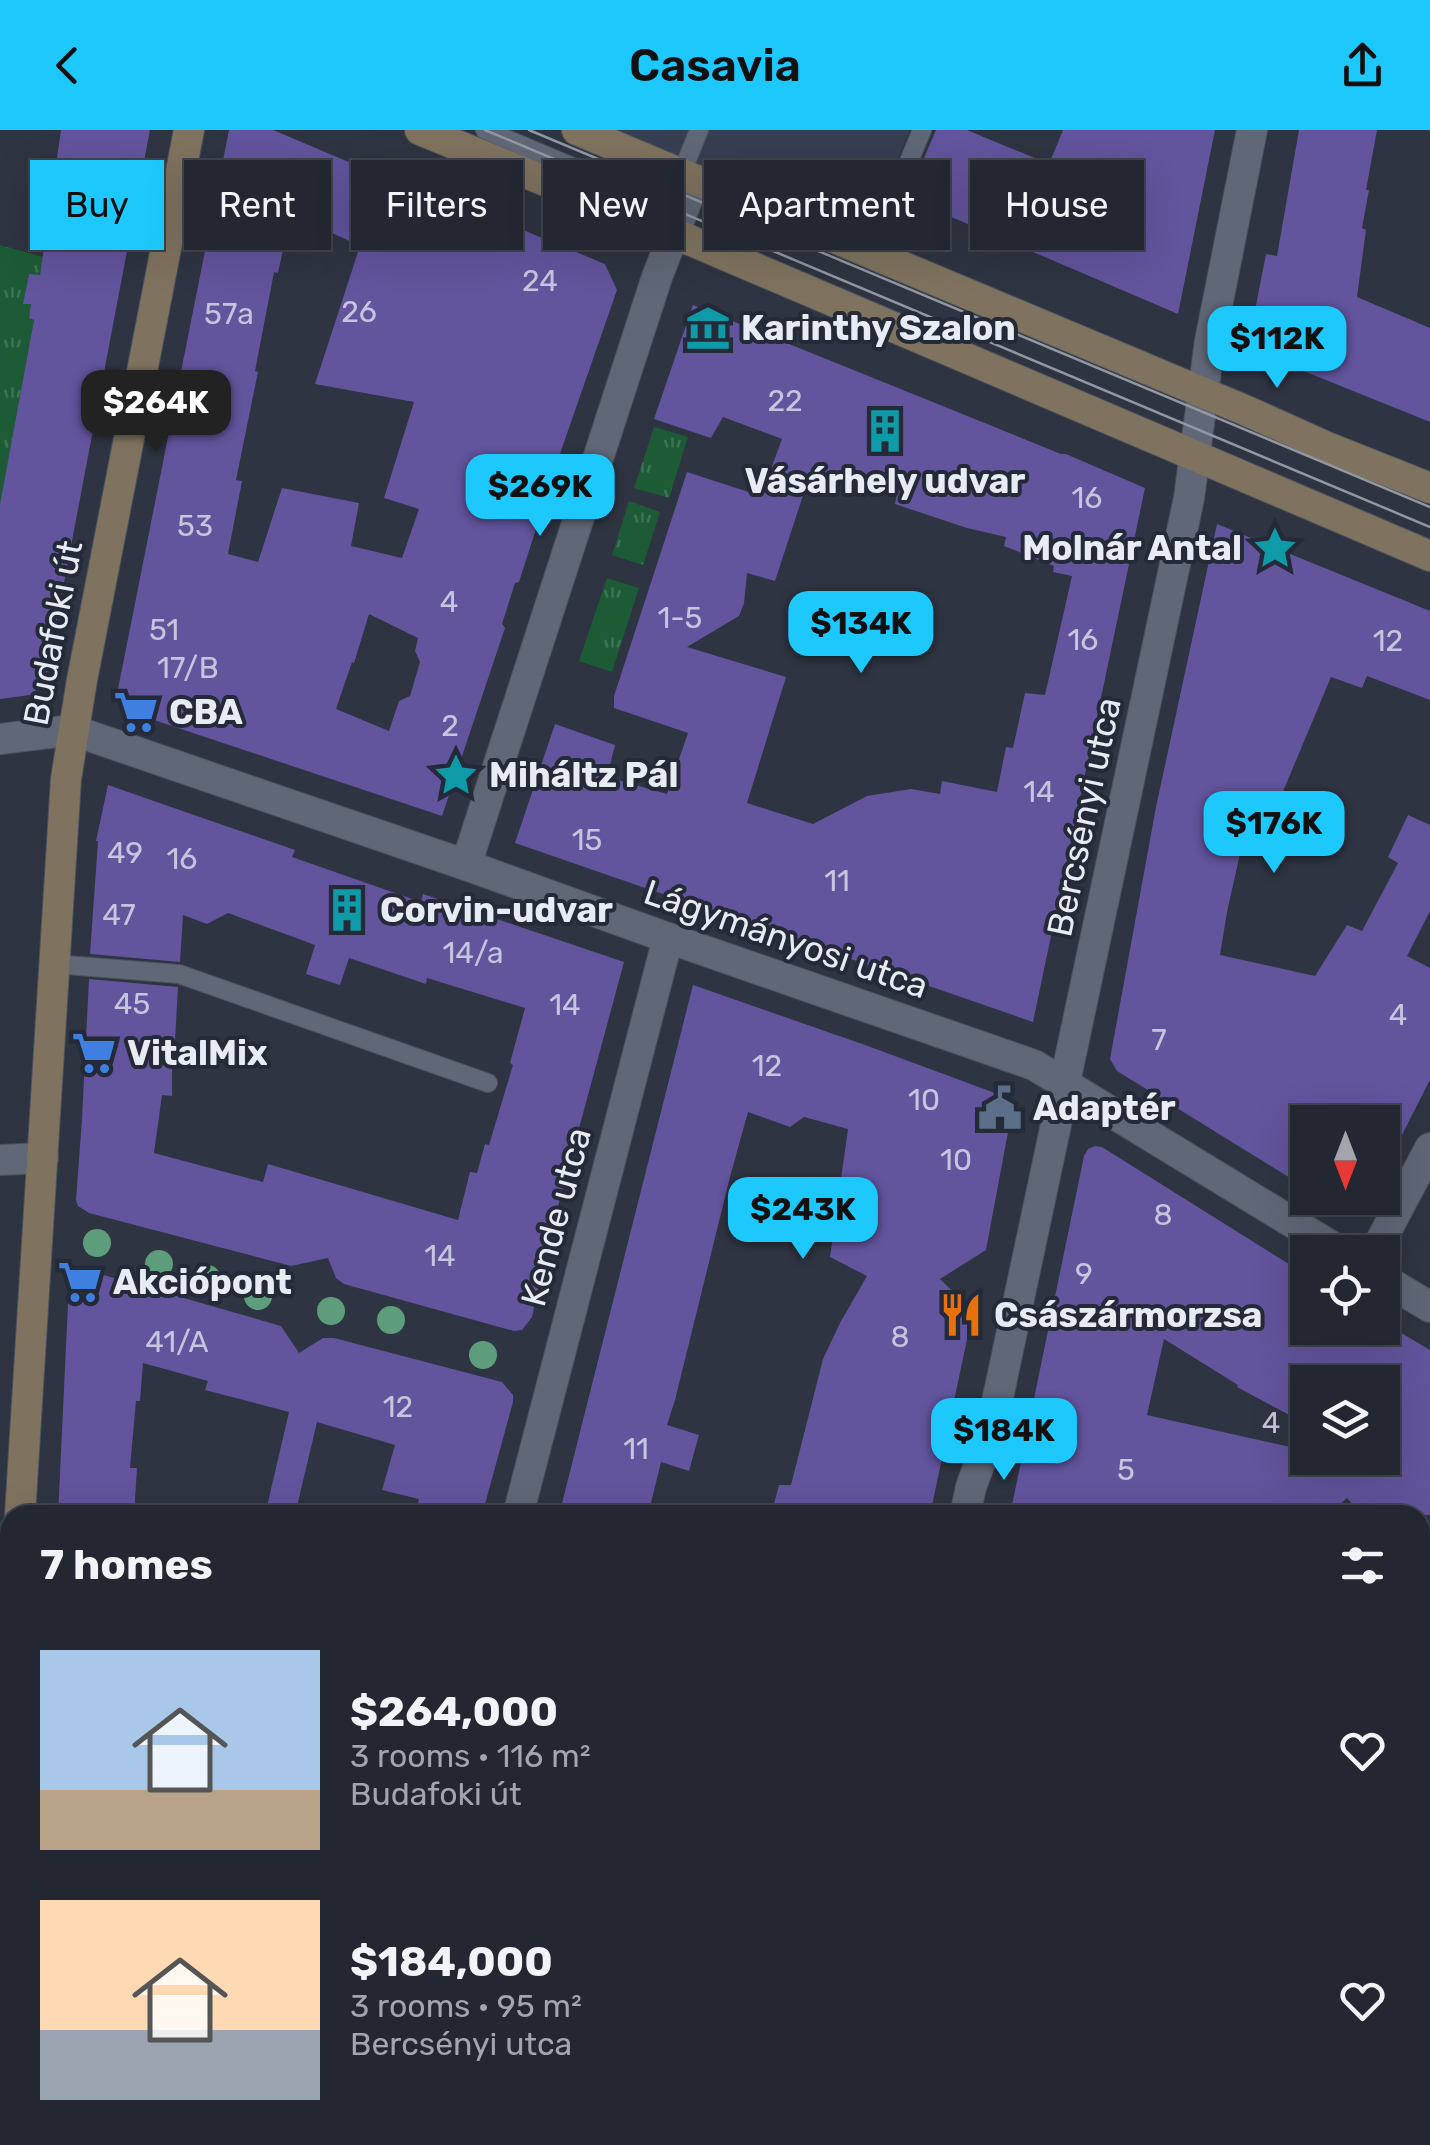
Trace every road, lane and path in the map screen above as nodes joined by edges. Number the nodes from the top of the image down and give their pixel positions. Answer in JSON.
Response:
{"nodes":[{"id":1,"x":188,"y":130,"type":"edge"},
{"id":2,"x":420,"y":130,"type":"edge"},
{"id":3,"x":486,"y":130,"type":"edge"},
{"id":4,"x":578,"y":130,"type":"edge"},
{"id":5,"x":699,"y":130,"type":"edge"},
{"id":6,"x":922,"y":130,"type":"edge"},
{"id":7,"x":1252,"y":130,"type":"edge"},
{"id":8,"x":557,"y":160,"type":"edge"},
{"id":9,"x":688,"y":177,"type":"junction"},
{"id":10,"x":543,"y":180,"type":"edge"},
{"id":11,"x":684,"y":192,"type":"edge"},
{"id":12,"x":684,"y":238,"type":"edge"},
{"id":13,"x":667,"y":250,"type":"edge"},
{"id":14,"x":870,"y":254,"type":"junction"},
{"id":15,"x":1203,"y":394,"type":"junction"},
{"id":16,"x":1195,"y":455,"type":"junction"},
{"id":17,"x":1430,"y":488,"type":"edge"},
{"id":18,"x":1430,"y":556,"type":"edge"},
{"id":19,"x":72,"y":730,"type":"junction"},
{"id":20,"x":0,"y":740,"type":"edge"},
{"id":21,"x":466,"y":865,"type":"junction"},
{"id":22,"x":668,"y":938,"type":"junction"},
{"id":23,"x":54,"y":964,"type":"junction"},
{"id":24,"x":488,"y":1083,"type":"dead end"},
{"id":25,"x":1066,"y":1084,"type":"junction"},
{"id":26,"x":1430,"y":1148,"type":"edge"},
{"id":27,"x":42,"y":1158,"type":"junction"},
{"id":28,"x":0,"y":1160,"type":"edge"},
{"id":29,"x":1314,"y":1235,"type":"edge"},
{"id":30,"x":1384,"y":1235,"type":"edge"},
{"id":31,"x":1400,"y":1289,"type":"edge"},
{"id":32,"x":1430,"y":1307,"type":"edge"},
{"id":33,"x":21,"y":1505,"type":"edge"},
{"id":34,"x":521,"y":1505,"type":"edge"},
{"id":35,"x":967,"y":1505,"type":"edge"}],
"edges":[{"from":1,"to":19,"type":"street","name":"Budafoki út"},
{"from":2,"to":10,"type":"street"},
{"from":3,"to":8,"type":"lane"},
{"from":4,"to":9,"type":"street"},
{"from":5,"to":9,"type":"lane"},
{"from":6,"to":14,"type":"lane"},
{"from":7,"to":15,"type":"street","name":"Bercsényi utca"},
{"from":9,"to":11,"type":"street"},
{"from":9,"to":14,"type":"street"},
{"from":12,"to":16,"type":"street"},
{"from":13,"to":21,"type":"street"},
{"from":14,"to":15,"type":"street"},
{"from":15,"to":16,"type":"street","name":"Bercsényi utca"},
{"from":15,"to":17,"type":"street"},
{"from":16,"to":18,"type":"street"},
{"from":16,"to":25,"type":"street","name":"Bercsényi utca"},
{"from":19,"to":20,"type":"street","name":"Lágymányosi utca"},
{"from":19,"to":21,"type":"street","name":"Lágymányosi utca"},
{"from":19,"to":23,"type":"street","name":"Budafoki út"},
{"from":21,"to":22,"type":"street","name":"Lágymányosi utca"},
{"from":22,"to":25,"type":"street","name":"Lágymányosi utca"},
{"from":22,"to":34,"type":"street","name":"Kende utca"},
{"from":23,"to":24,"type":"lane"},
{"from":23,"to":27,"type":"street","name":"Budafoki út"},
{"from":25,"to":29,"type":"street","name":"Lágymányosi utca"},
{"from":25,"to":35,"type":"street","name":"Bercsényi utca"},
{"from":26,"to":30,"type":"street"},
{"from":27,"to":28,"type":"street"},
{"from":27,"to":33,"type":"street","name":"Budafoki út"},
{"from":31,"to":32,"type":"street"}]}
